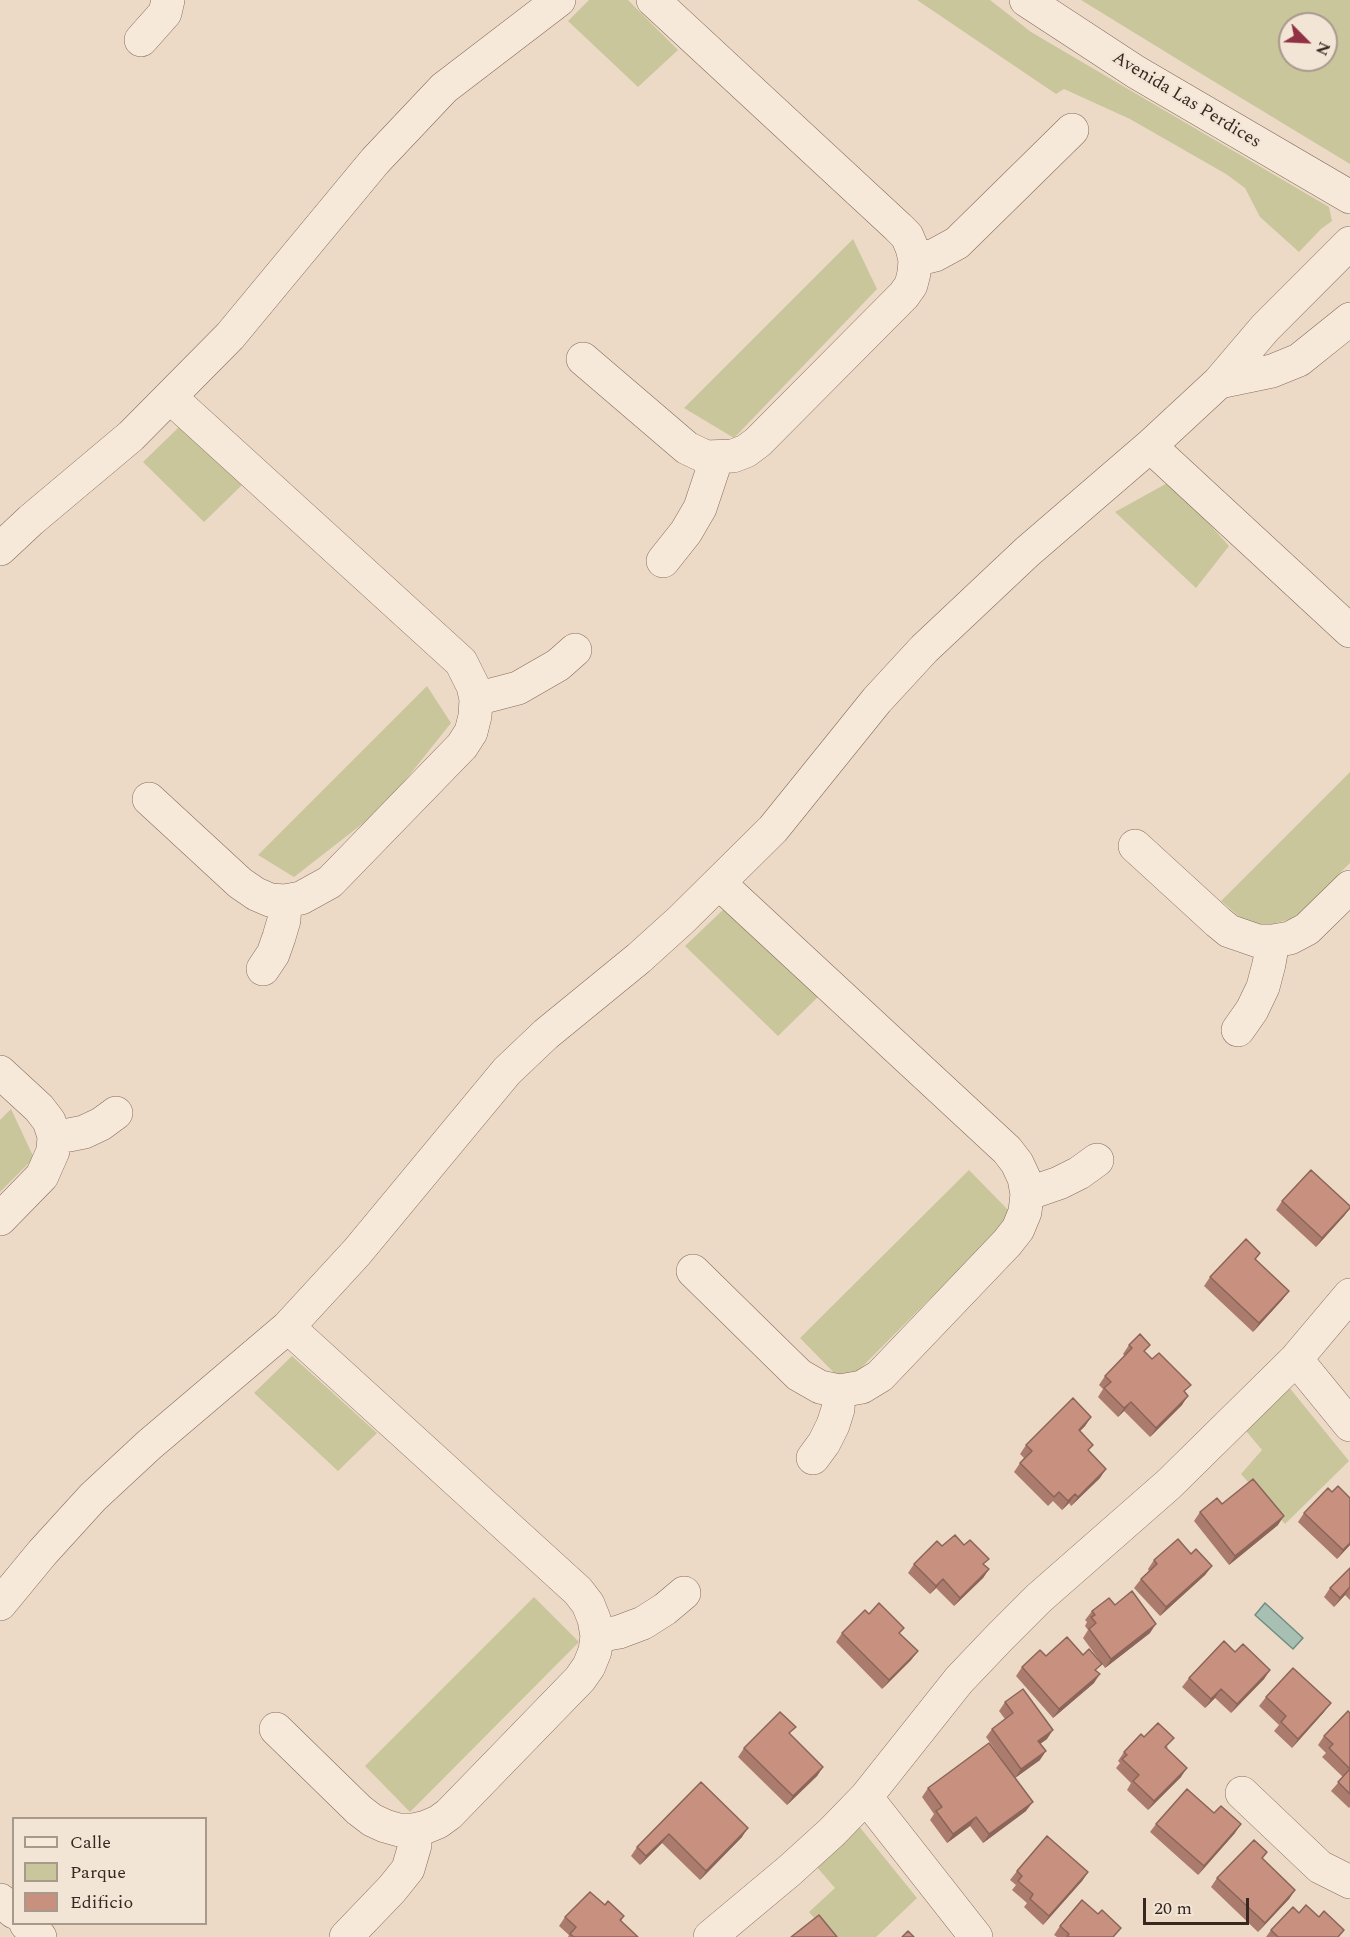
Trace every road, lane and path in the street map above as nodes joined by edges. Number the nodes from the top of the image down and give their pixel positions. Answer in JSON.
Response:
{"nodes":[{"id":1,"x":168,"y":0,"type":"edge"},
{"id":2,"x":559,"y":0,"type":"edge"},
{"id":3,"x":653,"y":0,"type":"edge"},
{"id":4,"x":1026,"y":0,"type":"edge"},
{"id":5,"x":141,"y":40,"type":"dead end"},
{"id":6,"x":1072,"y":130,"type":"dead end"},
{"id":7,"x":1350,"y":197,"type":"edge"},
{"id":8,"x":1350,"y":243,"type":"edge"},
{"id":9,"x":915,"y":260,"type":"junction"},
{"id":10,"x":1350,"y":319,"type":"edge"},
{"id":11,"x":583,"y":359,"type":"dead end"},
{"id":12,"x":1219,"y":382,"type":"junction"},
{"id":13,"x":170,"y":398,"type":"junction"},
{"id":14,"x":1150,"y":446,"type":"junction"},
{"id":15,"x":717,"y":457,"type":"junction"},
{"id":16,"x":0,"y":549,"type":"edge"},
{"id":17,"x":663,"y":561,"type":"dead end"},
{"id":18,"x":1350,"y":631,"type":"edge"},
{"id":19,"x":575,"y":650,"type":"dead end"},
{"id":20,"x":476,"y":699,"type":"junction"},
{"id":21,"x":149,"y":799,"type":"dead end"},
{"id":22,"x":1135,"y":846,"type":"dead end"},
{"id":23,"x":719,"y":883,"type":"junction"},
{"id":24,"x":1350,"y":887,"type":"edge"},
{"id":25,"x":285,"y":901,"type":"junction"},
{"id":26,"x":1273,"y":941,"type":"junction"},
{"id":27,"x":262,"y":969,"type":"dead end"},
{"id":28,"x":1238,"y":1030,"type":"dead end"},
{"id":29,"x":0,"y":1072,"type":"edge"},
{"id":30,"x":117,"y":1113,"type":"dead end"},
{"id":31,"x":54,"y":1136,"type":"junction"},
{"id":32,"x":1097,"y":1160,"type":"dead end"},
{"id":33,"x":1027,"y":1194,"type":"junction"},
{"id":34,"x":0,"y":1220,"type":"edge"},
{"id":35,"x":693,"y":1271,"type":"dead end"},
{"id":36,"x":1350,"y":1295,"type":"edge"},
{"id":37,"x":288,"y":1327,"type":"junction"},
{"id":38,"x":1296,"y":1359,"type":"junction"},
{"id":39,"x":839,"y":1391,"type":"junction"},
{"id":40,"x":1350,"y":1425,"type":"edge"},
{"id":41,"x":813,"y":1458,"type":"dead end"},
{"id":42,"x":684,"y":1593,"type":"dead end"},
{"id":43,"x":0,"y":1604,"type":"edge"},
{"id":44,"x":597,"y":1636,"type":"junction"},
{"id":45,"x":276,"y":1729,"type":"dead end"},
{"id":46,"x":1242,"y":1793,"type":"dead end"},
{"id":47,"x":866,"y":1797,"type":"junction"},
{"id":48,"x":413,"y":1830,"type":"junction"},
{"id":49,"x":1350,"y":1882,"type":"edge"},
{"id":50,"x":0,"y":1900,"type":"edge"},
{"id":51,"x":12,"y":1910,"type":"edge"},
{"id":52,"x":28,"y":1925,"type":"edge"},
{"id":53,"x":40,"y":1937,"type":"edge"},
{"id":54,"x":346,"y":1937,"type":"edge"},
{"id":55,"x":710,"y":1937,"type":"edge"},
{"id":56,"x":976,"y":1937,"type":"edge"}],
"edges":[{"from":1,"to":5,"type":"street"},
{"from":2,"to":13,"type":"street"},
{"from":3,"to":9,"type":"street"},
{"from":4,"to":7,"type":"street","name":"Avenida Las Perdices"},
{"from":6,"to":9,"type":"street"},
{"from":8,"to":12,"type":"street"},
{"from":9,"to":15,"type":"street"},
{"from":10,"to":12,"type":"street"},
{"from":11,"to":15,"type":"street"},
{"from":12,"to":14,"type":"street"},
{"from":13,"to":16,"type":"street"},
{"from":13,"to":20,"type":"street"},
{"from":14,"to":18,"type":"street"},
{"from":14,"to":23,"type":"street"},
{"from":15,"to":17,"type":"street"},
{"from":19,"to":20,"type":"street"},
{"from":20,"to":25,"type":"street"},
{"from":21,"to":25,"type":"street"},
{"from":22,"to":26,"type":"street"},
{"from":23,"to":33,"type":"street"},
{"from":23,"to":37,"type":"street"},
{"from":24,"to":26,"type":"street"},
{"from":25,"to":27,"type":"street"},
{"from":26,"to":28,"type":"street"},
{"from":29,"to":31,"type":"street"},
{"from":30,"to":31,"type":"street"},
{"from":31,"to":34,"type":"street"},
{"from":32,"to":33,"type":"street"},
{"from":33,"to":39,"type":"street"},
{"from":35,"to":39,"type":"street"},
{"from":36,"to":38,"type":"street"},
{"from":37,"to":43,"type":"street"},
{"from":37,"to":44,"type":"street"},
{"from":38,"to":40,"type":"street"},
{"from":38,"to":47,"type":"street"},
{"from":39,"to":41,"type":"street"},
{"from":42,"to":44,"type":"street"},
{"from":44,"to":48,"type":"street"},
{"from":45,"to":48,"type":"street"},
{"from":46,"to":49,"type":"street"},
{"from":47,"to":55,"type":"street"},
{"from":47,"to":56,"type":"street"},
{"from":48,"to":54,"type":"street"},
{"from":50,"to":51,"type":"street"},
{"from":52,"to":53,"type":"street"}]}
